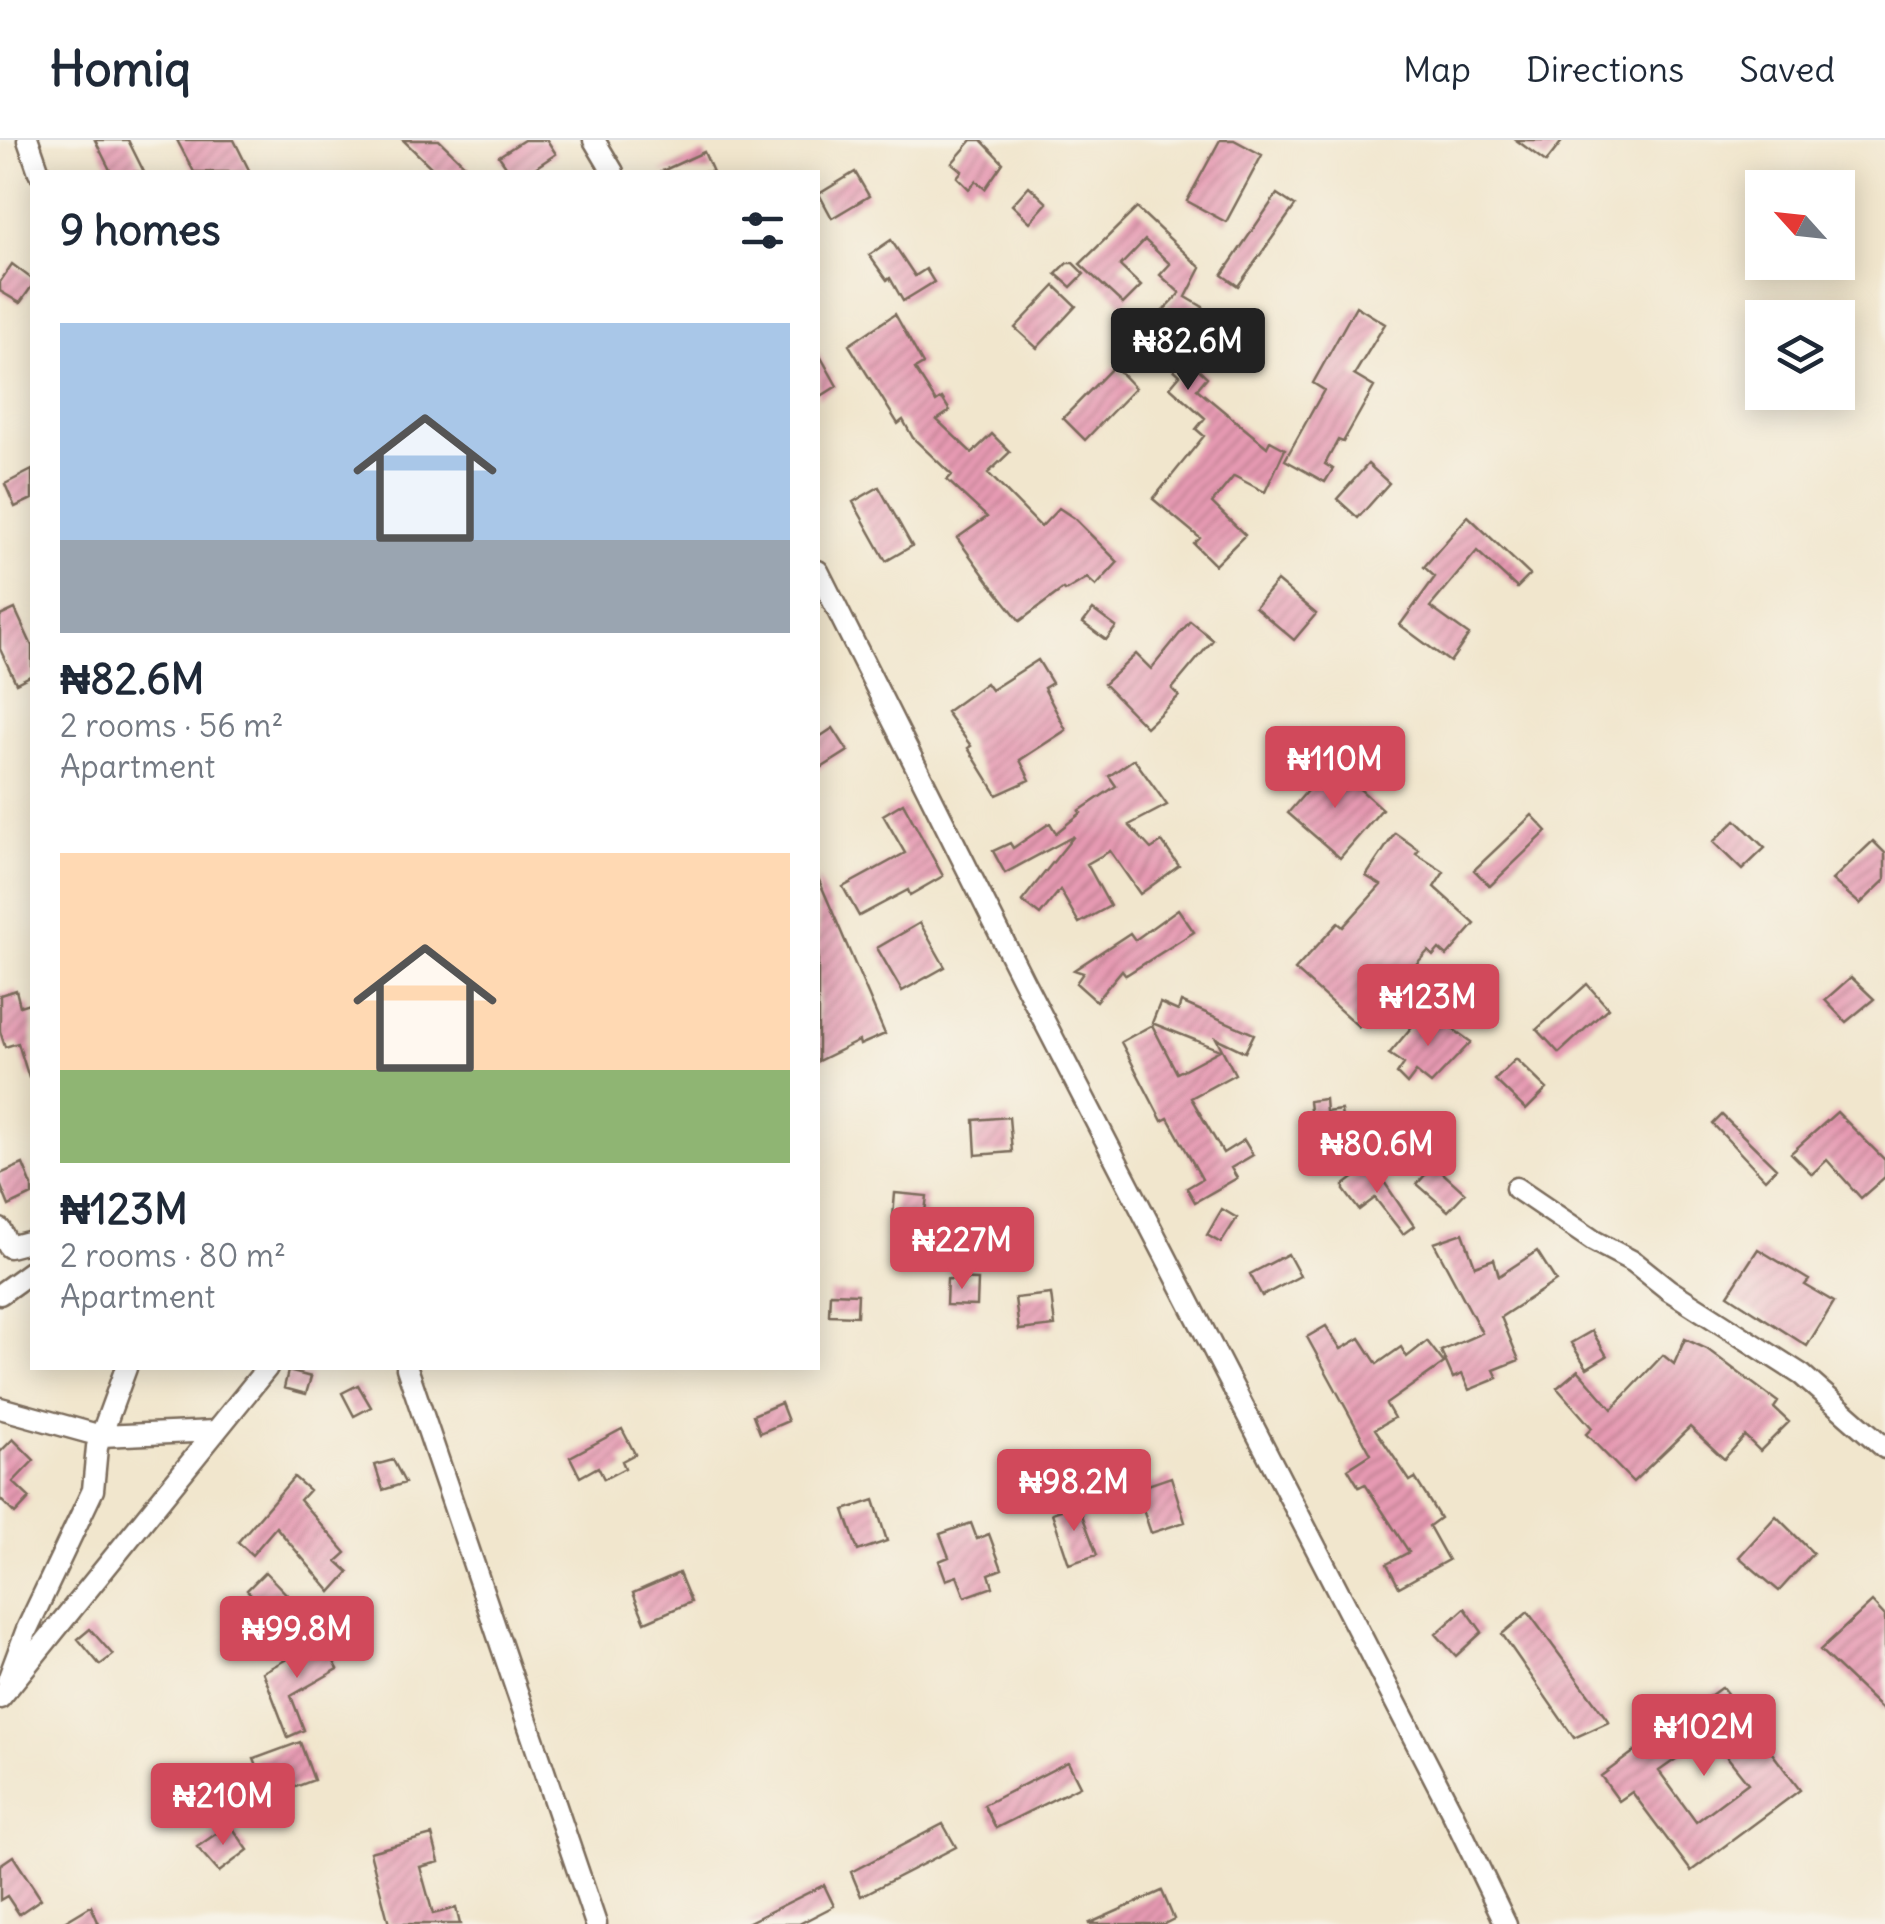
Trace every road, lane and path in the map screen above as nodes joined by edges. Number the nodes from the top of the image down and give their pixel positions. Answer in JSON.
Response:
{"nodes":[{"id":1,"x":28,"y":140,"type":"edge"},
{"id":2,"x":594,"y":140,"type":"edge"},
{"id":3,"x":38,"y":170,"type":"edge"},
{"id":4,"x":611,"y":170,"type":"edge"},
{"id":5,"x":820,"y":575,"type":"edge"},
{"id":6,"x":1516,"y":1188,"type":"dead end"},
{"id":7,"x":30,"y":1242,"type":"edge"},
{"id":8,"x":3,"y":1248,"type":"edge"},
{"id":9,"x":30,"y":1272,"type":"edge"},
{"id":10,"x":0,"y":1294,"type":"edge"},
{"id":11,"x":125,"y":1370,"type":"edge"},
{"id":12,"x":265,"y":1370,"type":"edge"},
{"id":13,"x":408,"y":1370,"type":"edge"},
{"id":14,"x":4,"y":1408,"type":"edge"},
{"id":15,"x":216,"y":1432,"type":"junction"},
{"id":16,"x":101,"y":1436,"type":"junction"},
{"id":17,"x":1885,"y":1448,"type":"edge"},
{"id":18,"x":1,"y":1697,"type":"edge"},
{"id":19,"x":596,"y":1924,"type":"edge"},
{"id":20,"x":1506,"y":1924,"type":"edge"}],
"edges":[{"from":1,"to":3,"type":"street"},
{"from":2,"to":4,"type":"street"},
{"from":5,"to":20,"type":"street"},
{"from":6,"to":17,"type":"street"},
{"from":7,"to":8,"type":"street"},
{"from":9,"to":10,"type":"street"},
{"from":11,"to":16,"type":"street"},
{"from":12,"to":15,"type":"street"},
{"from":13,"to":19,"type":"street"},
{"from":14,"to":16,"type":"street"},
{"from":15,"to":16,"type":"street"},
{"from":15,"to":18,"type":"street"},
{"from":16,"to":18,"type":"street"}]}
